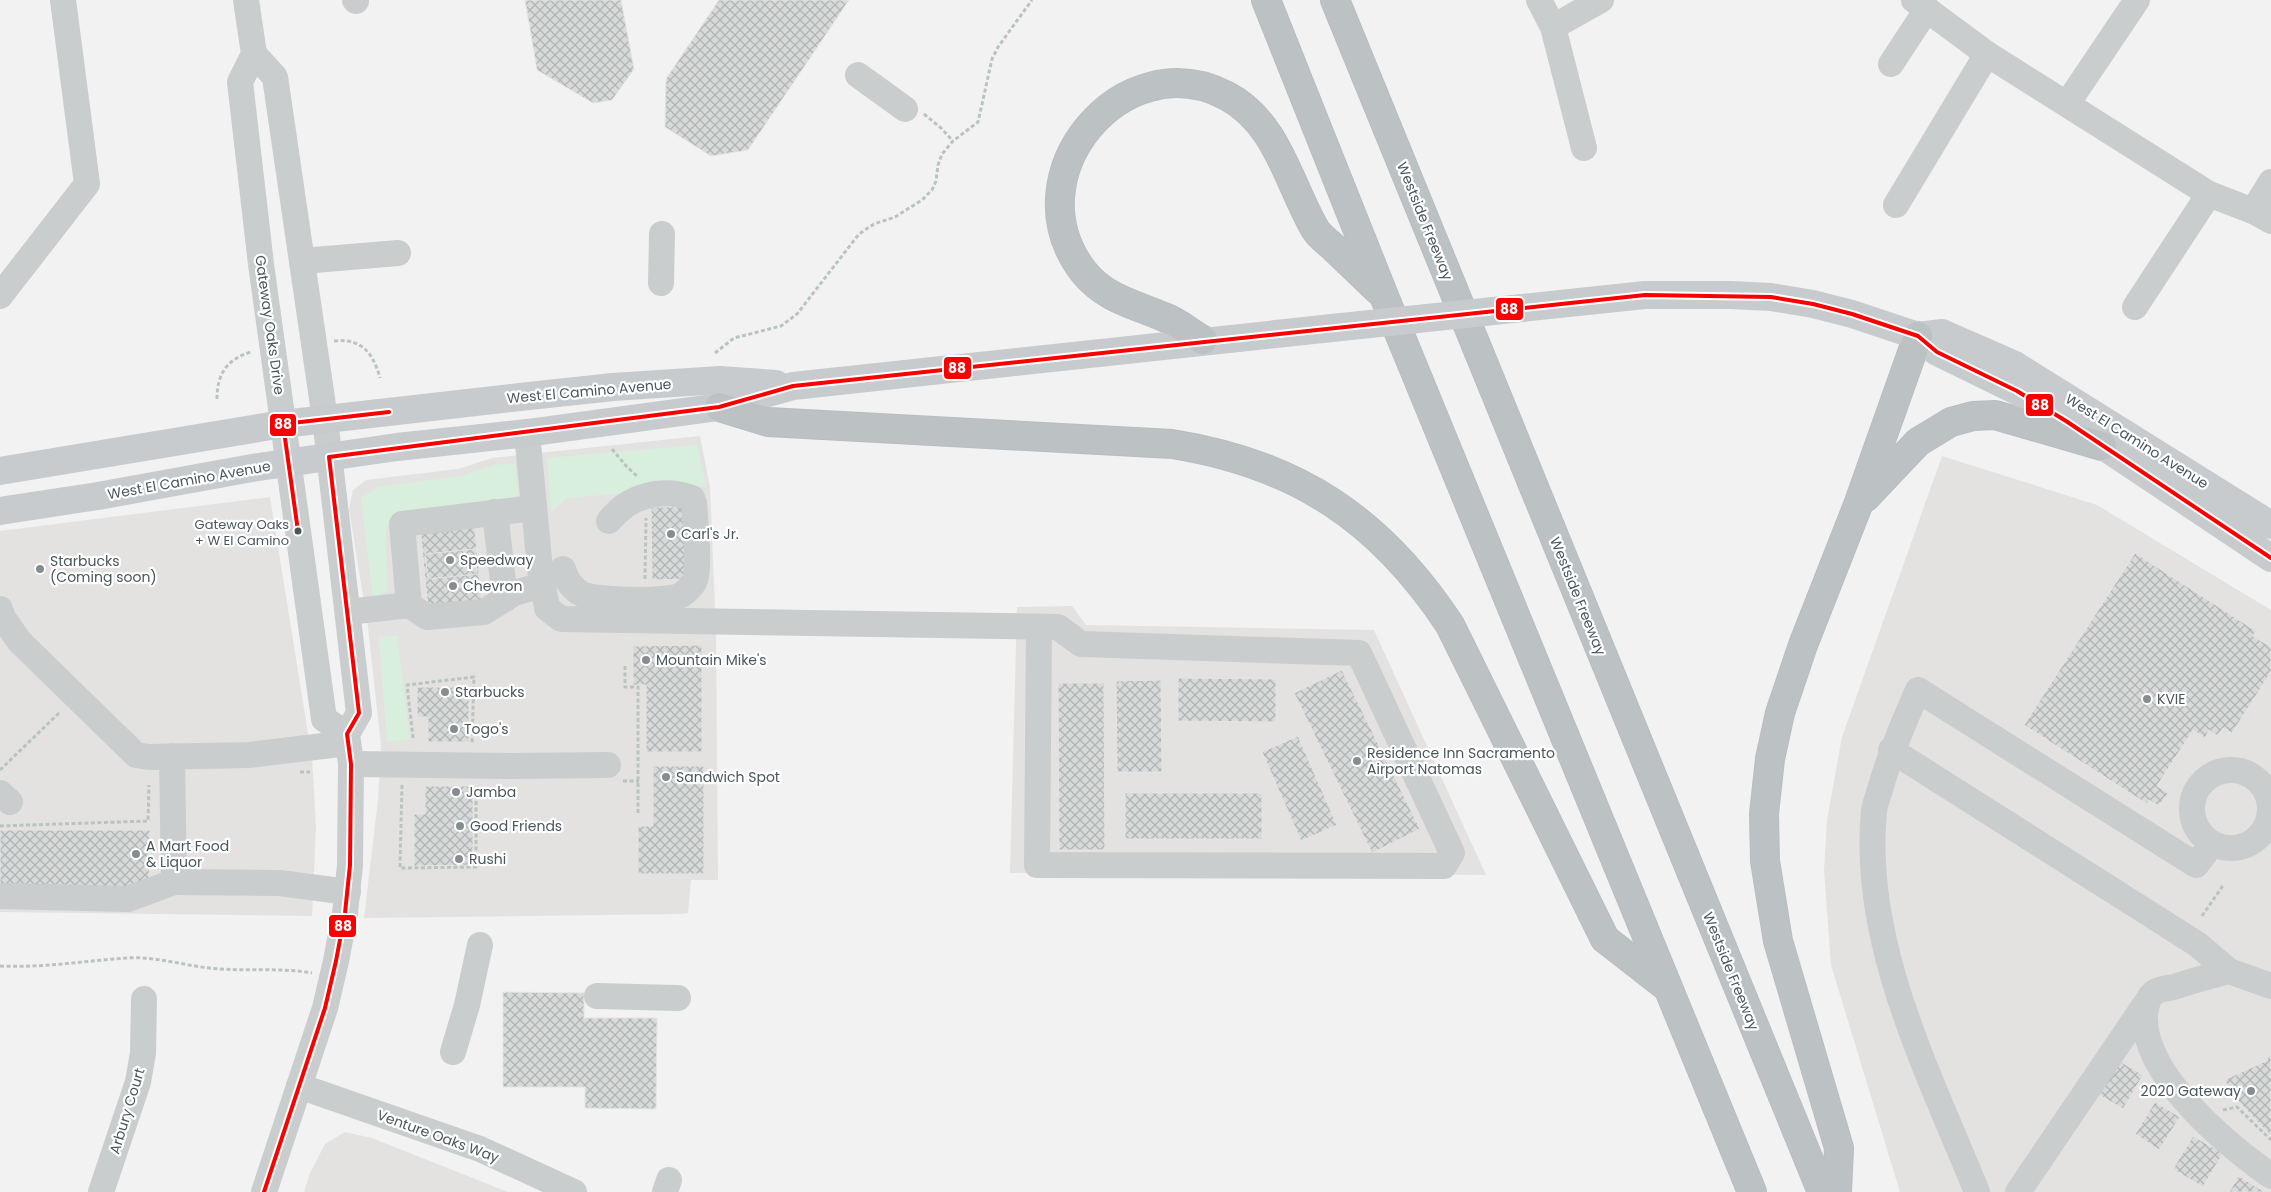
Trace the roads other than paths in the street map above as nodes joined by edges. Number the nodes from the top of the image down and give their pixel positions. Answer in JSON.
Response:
{"nodes":[{"id":1,"x":63,"y":0,"type":"edge"},
{"id":2,"x":246,"y":0,"type":"edge"},
{"id":3,"x":1266,"y":0,"type":"edge"},
{"id":4,"x":1336,"y":0,"type":"edge"},
{"id":5,"x":1540,"y":0,"type":"edge"},
{"id":6,"x":1601,"y":0,"type":"edge"},
{"id":7,"x":2137,"y":0,"type":"edge"},
{"id":8,"x":1921,"y":5,"type":"edge"},
{"id":9,"x":1553,"y":27,"type":"junction"},
{"id":10,"x":254,"y":54,"type":"junction"},
{"id":11,"x":1987,"y":54,"type":"junction"},
{"id":12,"x":1891,"y":64,"type":"dead end"},
{"id":13,"x":858,"y":75,"type":"dead end"},
{"id":14,"x":2067,"y":104,"type":"junction"},
{"id":15,"x":912,"y":109,"type":"road end"},
{"id":16,"x":1584,"y":148,"type":"dead end"},
{"id":17,"x":2271,"y":182,"type":"edge"},
{"id":18,"x":2209,"y":194,"type":"junction"},
{"id":19,"x":1896,"y":205,"type":"dead end"},
{"id":20,"x":2262,"y":216,"type":"edge"},
{"id":21,"x":662,"y":234,"type":"dead end"},
{"id":22,"x":398,"y":253,"type":"dead end"},
{"id":23,"x":302,"y":261,"type":"junction"},
{"id":24,"x":661,"y":283,"type":"dead end"},
{"id":25,"x":0,"y":296,"type":"edge"},
{"id":26,"x":1384,"y":296,"type":"junction"},
{"id":27,"x":2135,"y":307,"type":"dead end"},
{"id":28,"x":1918,"y":336,"type":"junction"},
{"id":29,"x":1203,"y":340,"type":"junction"},
{"id":30,"x":793,"y":386,"type":"junction"},
{"id":31,"x":719,"y":407,"type":"junction"},
{"id":32,"x":325,"y":419,"type":"junction"},
{"id":33,"x":283,"y":424,"type":"junction"},
{"id":34,"x":527,"y":433,"type":"junction"},
{"id":35,"x":2102,"y":446,"type":"junction"},
{"id":36,"x":329,"y":457,"type":"junction"},
{"id":37,"x":289,"y":463,"type":"junction"},
{"id":38,"x":0,"y":471,"type":"edge"},
{"id":39,"x":1858,"y":505,"type":"junction"},
{"id":40,"x":534,"y":508,"type":"junction"},
{"id":41,"x":0,"y":511,"type":"edge"},
{"id":42,"x":495,"y":512,"type":"junction"},
{"id":43,"x":609,"y":522,"type":"dead end"},
{"id":44,"x":2271,"y":525,"type":"edge"},
{"id":45,"x":2271,"y":558,"type":"edge"},
{"id":46,"x":563,"y":568,"type":"dead end"},
{"id":47,"x":543,"y":585,"type":"junction"},
{"id":48,"x":505,"y":599,"type":"junction"},
{"id":49,"x":409,"y":605,"type":"junction"},
{"id":50,"x":0,"y":609,"type":"edge"},
{"id":51,"x":348,"y":612,"type":"junction"},
{"id":52,"x":1039,"y":627,"type":"junction"},
{"id":53,"x":349,"y":747,"type":"junction"},
{"id":54,"x":1891,"y":750,"type":"junction"},
{"id":55,"x":172,"y":756,"type":"junction"},
{"id":56,"x":608,"y":765,"type":"dead end"},
{"id":57,"x":2270,"y":799,"type":"edge"},
{"id":58,"x":2212,"y":844,"type":"junction"},
{"id":59,"x":174,"y":882,"type":"junction"},
{"id":60,"x":348,"y":892,"type":"junction"},
{"id":61,"x":0,"y":896,"type":"edge"},
{"id":62,"x":480,"y":945,"type":"dead end"},
{"id":63,"x":2229,"y":971,"type":"junction"},
{"id":64,"x":2271,"y":986,"type":"edge"},
{"id":65,"x":1669,"y":989,"type":"junction"},
{"id":66,"x":597,"y":996,"type":"dead end"},
{"id":67,"x":678,"y":998,"type":"dead end"},
{"id":68,"x":144,"y":999,"type":"dead end"},
{"id":69,"x":2146,"y":1003,"type":"junction"},
{"id":70,"x":453,"y":1052,"type":"dead end"},
{"id":71,"x":299,"y":1086,"type":"junction"},
{"id":72,"x":2271,"y":1176,"type":"edge"},
{"id":73,"x":101,"y":1192,"type":"edge"},
{"id":74,"x":264,"y":1192,"type":"edge"},
{"id":75,"x":574,"y":1192,"type":"edge"},
{"id":76,"x":1752,"y":1192,"type":"edge"},
{"id":77,"x":1822,"y":1192,"type":"edge"},
{"id":78,"x":1837,"y":1192,"type":"edge"},
{"id":79,"x":1977,"y":1192,"type":"edge"},
{"id":80,"x":2018,"y":1192,"type":"edge"}],
"edges":[{"from":1,"to":25,"type":"street"},
{"from":2,"to":10,"type":"street"},
{"from":3,"to":26,"type":"highway"},
{"from":4,"to":77,"type":"highway","name":"Westside Freeway"},
{"from":5,"to":9,"type":"street"},
{"from":6,"to":9,"type":"street"},
{"from":7,"to":14,"type":"street"},
{"from":8,"to":11,"type":"street"},
{"from":8,"to":12,"type":"street"},
{"from":9,"to":16,"type":"street"},
{"from":10,"to":23,"type":"street"},
{"from":10,"to":33,"type":"street","name":"Gateway Oaks Drive"},
{"from":11,"to":14,"type":"street"},
{"from":11,"to":19,"type":"street"},
{"from":13,"to":15,"type":"street"},
{"from":14,"to":18,"type":"street"},
{"from":17,"to":20,"type":"street"},
{"from":18,"to":20,"type":"street"},
{"from":18,"to":27,"type":"street"},
{"from":21,"to":24,"type":"street"},
{"from":22,"to":23,"type":"street"},
{"from":23,"to":32,"type":"street"},
{"from":26,"to":29,"type":"highway"},
{"from":26,"to":65,"type":"highway"},
{"from":28,"to":29,"type":"main road","name":"West El Camino Avenue","bridge":true},
{"from":28,"to":35,"type":"main road","name":"West El Camino Avenue"},
{"from":28,"to":39,"type":"highway"},
{"from":28,"to":44,"type":"main road","name":"West El Camino Avenue"},
{"from":29,"to":30,"type":"main road","name":"West El Camino Avenue"},
{"from":30,"to":31,"type":"main road","name":"West El Camino Avenue"},
{"from":30,"to":32,"type":"main road","name":"West El Camino Avenue"},
{"from":31,"to":34,"type":"main road","name":"West El Camino Avenue"},
{"from":31,"to":65,"type":"highway"},
{"from":32,"to":33,"type":"main road","name":"West El Camino Avenue"},
{"from":32,"to":36,"type":"street"},
{"from":33,"to":37,"type":"street","name":"Gateway Oaks Drive"},
{"from":33,"to":38,"type":"main road","name":"West El Camino Avenue"},
{"from":34,"to":36,"type":"main road","name":"West El Camino Avenue"},
{"from":34,"to":40,"type":"street"},
{"from":35,"to":39,"type":"highway"},
{"from":35,"to":45,"type":"main road","name":"West El Camino Avenue"},
{"from":36,"to":37,"type":"main road","name":"West El Camino Avenue"},
{"from":36,"to":51,"type":"street"},
{"from":37,"to":41,"type":"main road","name":"West El Camino Avenue"},
{"from":37,"to":53,"type":"street","name":"Gateway Oaks Drive"},
{"from":39,"to":78,"type":"highway"},
{"from":40,"to":42,"type":"street"},
{"from":40,"to":47,"type":"street"},
{"from":42,"to":48,"type":"street"},
{"from":42,"to":49,"type":"street"},
{"from":43,"to":46,"type":"street"},
{"from":47,"to":48,"type":"street"},
{"from":47,"to":52,"type":"street"},
{"from":48,"to":49,"type":"street"},
{"from":49,"to":51,"type":"street"},
{"from":50,"to":55,"type":"street"},
{"from":51,"to":53,"type":"street"},
{"from":52,"to":52,"type":"street"},
{"from":53,"to":55,"type":"street"},
{"from":53,"to":56,"type":"street"},
{"from":53,"to":60,"type":"street"},
{"from":54,"to":58,"type":"street"},
{"from":54,"to":63,"type":"street"},
{"from":54,"to":79,"type":"street"},
{"from":55,"to":59,"type":"street"},
{"from":57,"to":58,"type":"street"},
{"from":57,"to":58,"type":"street"},
{"from":59,"to":60,"type":"street"},
{"from":59,"to":61,"type":"street"},
{"from":60,"to":71,"type":"street"},
{"from":62,"to":70,"type":"street"},
{"from":63,"to":64,"type":"street"},
{"from":63,"to":69,"type":"street"},
{"from":65,"to":76,"type":"highway"},
{"from":66,"to":67,"type":"street"},
{"from":68,"to":73,"type":"street","name":"Arbury Court"},
{"from":69,"to":72,"type":"street"},
{"from":69,"to":80,"type":"street"},
{"from":71,"to":74,"type":"street"},
{"from":71,"to":75,"type":"street","name":"Venture Oaks Way"}]}
